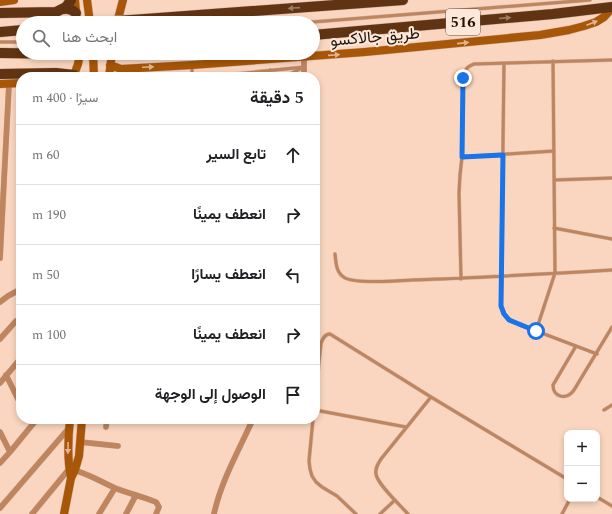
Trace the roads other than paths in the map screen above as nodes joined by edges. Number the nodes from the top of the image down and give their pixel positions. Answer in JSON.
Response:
{"nodes":[{"id":1,"x":14,"y":0,"type":"edge"},
{"id":2,"x":71,"y":0,"type":"edge"},
{"id":3,"x":74,"y":0,"type":"edge"},
{"id":4,"x":87,"y":0,"type":"edge"},
{"id":5,"x":123,"y":0,"type":"edge"},
{"id":6,"x":403,"y":0,"type":"edge"},
{"id":7,"x":590,"y":0,"type":"edge"},
{"id":8,"x":0,"y":2,"type":"edge"},
{"id":9,"x":612,"y":7,"type":"edge"},
{"id":10,"x":63,"y":9,"type":"junction"},
{"id":11,"x":0,"y":13,"type":"edge"},
{"id":12,"x":76,"y":16,"type":"edge"},
{"id":13,"x":77,"y":16,"type":"edge"},
{"id":14,"x":89,"y":16,"type":"edge"},
{"id":15,"x":119,"y":16,"type":"edge"},
{"id":16,"x":185,"y":16,"type":"edge"},
{"id":17,"x":320,"y":21,"type":"edge"},
{"id":18,"x":16,"y":31,"type":"edge"},
{"id":19,"x":0,"y":32,"type":"edge"},
{"id":20,"x":320,"y":34,"type":"edge"},
{"id":21,"x":0,"y":42,"type":"edge"},
{"id":22,"x":16,"y":42,"type":"edge"},
{"id":23,"x":0,"y":53,"type":"edge"},
{"id":24,"x":16,"y":53,"type":"edge"},
{"id":25,"x":320,"y":56,"type":"edge"},
{"id":26,"x":79,"y":60,"type":"edge"},
{"id":27,"x":93,"y":60,"type":"edge"},
{"id":28,"x":111,"y":60,"type":"edge"},
{"id":29,"x":262,"y":60,"type":"edge"},
{"id":30,"x":304,"y":60,"type":"edge"},
{"id":31,"x":612,"y":60,"type":"edge"},
{"id":32,"x":553,"y":61,"type":"junction"},
{"id":33,"x":504,"y":63,"type":"junction"},
{"id":34,"x":110,"y":65,"type":"junction"},
{"id":35,"x":192,"y":65,"type":"junction"},
{"id":36,"x":304,"y":67,"type":"junction"},
{"id":37,"x":270,"y":70,"type":"joint"},
{"id":38,"x":75,"y":72,"type":"edge"},
{"id":39,"x":94,"y":72,"type":"edge"},
{"id":40,"x":109,"y":72,"type":"edge"},
{"id":41,"x":120,"y":72,"type":"edge"},
{"id":42,"x":130,"y":72,"type":"edge"},
{"id":43,"x":192,"y":72,"type":"edge"},
{"id":44,"x":254,"y":72,"type":"edge"},
{"id":45,"x":296,"y":72,"type":"edge"},
{"id":46,"x":304,"y":72,"type":"edge"},
{"id":47,"x":0,"y":74,"type":"edge"},
{"id":48,"x":16,"y":74,"type":"edge"},
{"id":49,"x":16,"y":83,"type":"edge"},
{"id":50,"x":0,"y":84,"type":"edge"},
{"id":51,"x":9,"y":84,"type":"junction"},
{"id":52,"x":554,"y":151,"type":"junction"},
{"id":53,"x":503,"y":155,"type":"junction"},
{"id":54,"x":462,"y":157,"type":"junction"},
{"id":55,"x":612,"y":178,"type":"edge"},
{"id":56,"x":554,"y":180,"type":"junction"},
{"id":57,"x":2,"y":181,"type":"edge"},
{"id":58,"x":554,"y":228,"type":"junction"},
{"id":59,"x":612,"y":239,"type":"edge"},
{"id":60,"x":0,"y":240,"type":"edge"},
{"id":61,"x":335,"y":254,"type":"dead end"},
{"id":62,"x":0,"y":258,"type":"edge"},
{"id":63,"x":612,"y":270,"type":"edge"},
{"id":64,"x":555,"y":274,"type":"junction"},
{"id":65,"x":502,"y":276,"type":"junction"},
{"id":66,"x":461,"y":279,"type":"junction"},
{"id":67,"x":16,"y":292,"type":"edge"},
{"id":68,"x":0,"y":302,"type":"edge"},
{"id":69,"x":16,"y":321,"type":"edge"},
{"id":70,"x":612,"y":327,"type":"edge"},
{"id":71,"x":536,"y":331,"type":"junction"},
{"id":72,"x":0,"y":339,"type":"edge"},
{"id":73,"x":576,"y":346,"type":"junction"},
{"id":74,"x":320,"y":352,"type":"edge"},
{"id":75,"x":597,"y":354,"type":"junction"},
{"id":76,"x":16,"y":364,"type":"edge"},
{"id":77,"x":6,"y":376,"type":"junction"},
{"id":78,"x":0,"y":383,"type":"edge"},
{"id":79,"x":16,"y":395,"type":"edge"},
{"id":80,"x":431,"y":397,"type":"junction"},
{"id":81,"x":612,"y":405,"type":"edge"},
{"id":82,"x":604,"y":410,"type":"dead end"},
{"id":83,"x":320,"y":411,"type":"edge"},
{"id":84,"x":69,"y":424,"type":"edge"},
{"id":85,"x":82,"y":424,"type":"edge"},
{"id":86,"x":106,"y":424,"type":"edge"},
{"id":87,"x":251,"y":424,"type":"edge"},
{"id":88,"x":313,"y":424,"type":"edge"},
{"id":89,"x":31,"y":426,"type":"edge"},
{"id":90,"x":106,"y":427,"type":"dead end"},
{"id":91,"x":406,"y":427,"type":"junction"},
{"id":92,"x":69,"y":428,"type":"junction"},
{"id":93,"x":0,"y":432,"type":"edge"},
{"id":94,"x":80,"y":442,"type":"junction"},
{"id":95,"x":118,"y":446,"type":"dead end"},
{"id":96,"x":10,"y":452,"type":"junction"},
{"id":97,"x":0,"y":463,"type":"edge"},
{"id":98,"x":72,"y":472,"type":"junction"},
{"id":99,"x":564,"y":477,"type":"edge"},
{"id":100,"x":115,"y":488,"type":"junction"},
{"id":101,"x":136,"y":495,"type":"junction"},
{"id":102,"x":600,"y":499,"type":"edge"},
{"id":103,"x":395,"y":500,"type":"junction"},
{"id":104,"x":568,"y":502,"type":"edge"},
{"id":105,"x":612,"y":506,"type":"edge"},
{"id":106,"x":0,"y":508,"type":"edge"},
{"id":107,"x":64,"y":513,"type":"edge"},
{"id":108,"x":32,"y":514,"type":"edge"},
{"id":109,"x":99,"y":514,"type":"edge"},
{"id":110,"x":126,"y":514,"type":"edge"},
{"id":111,"x":156,"y":514,"type":"edge"},
{"id":112,"x":214,"y":514,"type":"edge"},
{"id":113,"x":356,"y":514,"type":"edge"},
{"id":114,"x":380,"y":514,"type":"edge"},
{"id":115,"x":408,"y":514,"type":"edge"},
{"id":116,"x":562,"y":514,"type":"edge"}],
"edges":[{"from":1,"to":8,"type":"street"},
{"from":2,"to":10,"type":"highway"},
{"from":3,"to":13,"type":"street"},
{"from":4,"to":14,"type":"street"},
{"from":5,"to":15,"type":"street"},
{"from":6,"to":16,"type":"highway","one_way":true,"bridge":true},
{"from":7,"to":17,"type":"lane"},
{"from":20,"to":9,"type":"highway","number":"516","one_way":true},
{"from":25,"to":9,"type":"street","name":"طريق جالاكسو","one_way":true},
{"from":10,"to":11,"type":"highway"},
{"from":10,"to":12,"type":"highway"},
{"from":18,"to":19,"type":"highway"},
{"from":21,"to":22,"type":"lane"},
{"from":23,"to":24,"type":"highway"},
{"from":26,"to":38,"type":"street"},
{"from":27,"to":39,"type":"street"},
{"from":28,"to":34,"type":"street"},
{"from":29,"to":35,"type":"street","name":"طريق جالاكسو"},
{"from":30,"to":36,"type":"street"},
{"from":31,"to":32,"type":"lane"},
{"from":32,"to":33,"type":"lane"},
{"from":32,"to":52,"type":"lane"},
{"from":33,"to":53,"type":"lane"},
{"from":33,"to":54,"type":"lane"},
{"from":34,"to":40,"type":"street"},
{"from":34,"to":41,"type":"street","name":"طريق جالاكسو"},
{"from":42,"to":35,"type":"street","name":"طريق جالاكسو","one_way":true},
{"from":35,"to":43,"type":"lane"},
{"from":36,"to":37,"type":"lane"},
{"from":36,"to":45,"type":"lane"},
{"from":36,"to":46,"type":"street"},
{"from":37,"to":44,"type":"lane"},
{"from":47,"to":48,"type":"highway"},
{"from":49,"to":51,"type":"street"},
{"from":50,"to":51,"type":"street"},
{"from":51,"to":57,"type":"street"},
{"from":52,"to":53,"type":"lane"},
{"from":52,"to":56,"type":"lane"},
{"from":53,"to":54,"type":"lane"},
{"from":53,"to":65,"type":"lane"},
{"from":54,"to":66,"type":"lane"},
{"from":55,"to":56,"type":"lane"},
{"from":56,"to":58,"type":"lane"},
{"from":57,"to":60,"type":"street"},
{"from":58,"to":59,"type":"lane"},
{"from":58,"to":64,"type":"lane"},
{"from":60,"to":62,"type":"street"},
{"from":61,"to":66,"type":"lane"},
{"from":63,"to":64,"type":"lane"},
{"from":64,"to":65,"type":"lane"},
{"from":64,"to":71,"type":"lane"},
{"from":65,"to":66,"type":"lane"},
{"from":65,"to":71,"type":"lane"},
{"from":67,"to":68,"type":"street"},
{"from":69,"to":72,"type":"street"},
{"from":70,"to":75,"type":"lane"},
{"from":71,"to":73,"type":"lane"},
{"from":73,"to":75,"type":"lane"},
{"from":73,"to":75,"type":"lane"},
{"from":74,"to":80,"type":"lane"},
{"from":76,"to":77,"type":"street"},
{"from":77,"to":78,"type":"street"},
{"from":77,"to":79,"type":"street"},
{"from":80,"to":91,"type":"lane"},
{"from":80,"to":99,"type":"lane"},
{"from":81,"to":82,"type":"lane"},
{"from":83,"to":91,"type":"lane"},
{"from":84,"to":92,"type":"street"},
{"from":85,"to":94,"type":"street"},
{"from":86,"to":90,"type":"street"},
{"from":87,"to":112,"type":"street"},
{"from":88,"to":113,"type":"lane"},
{"from":89,"to":96,"type":"street"},
{"from":91,"to":103,"type":"lane"},
{"from":92,"to":98,"type":"street","one_way":true},
{"from":92,"to":106,"type":"street"},
{"from":93,"to":96,"type":"street"},
{"from":94,"to":95,"type":"street"},
{"from":94,"to":98,"type":"street"},
{"from":96,"to":97,"type":"street"},
{"from":98,"to":100,"type":"street"},
{"from":98,"to":107,"type":"street"},
{"from":98,"to":108,"type":"street"},
{"from":100,"to":101,"type":"street"},
{"from":100,"to":109,"type":"street"},
{"from":101,"to":110,"type":"street"},
{"from":101,"to":111,"type":"street"},
{"from":102,"to":105,"type":"lane"},
{"from":103,"to":114,"type":"lane"},
{"from":103,"to":115,"type":"lane"},
{"from":104,"to":116,"type":"lane"}]}
